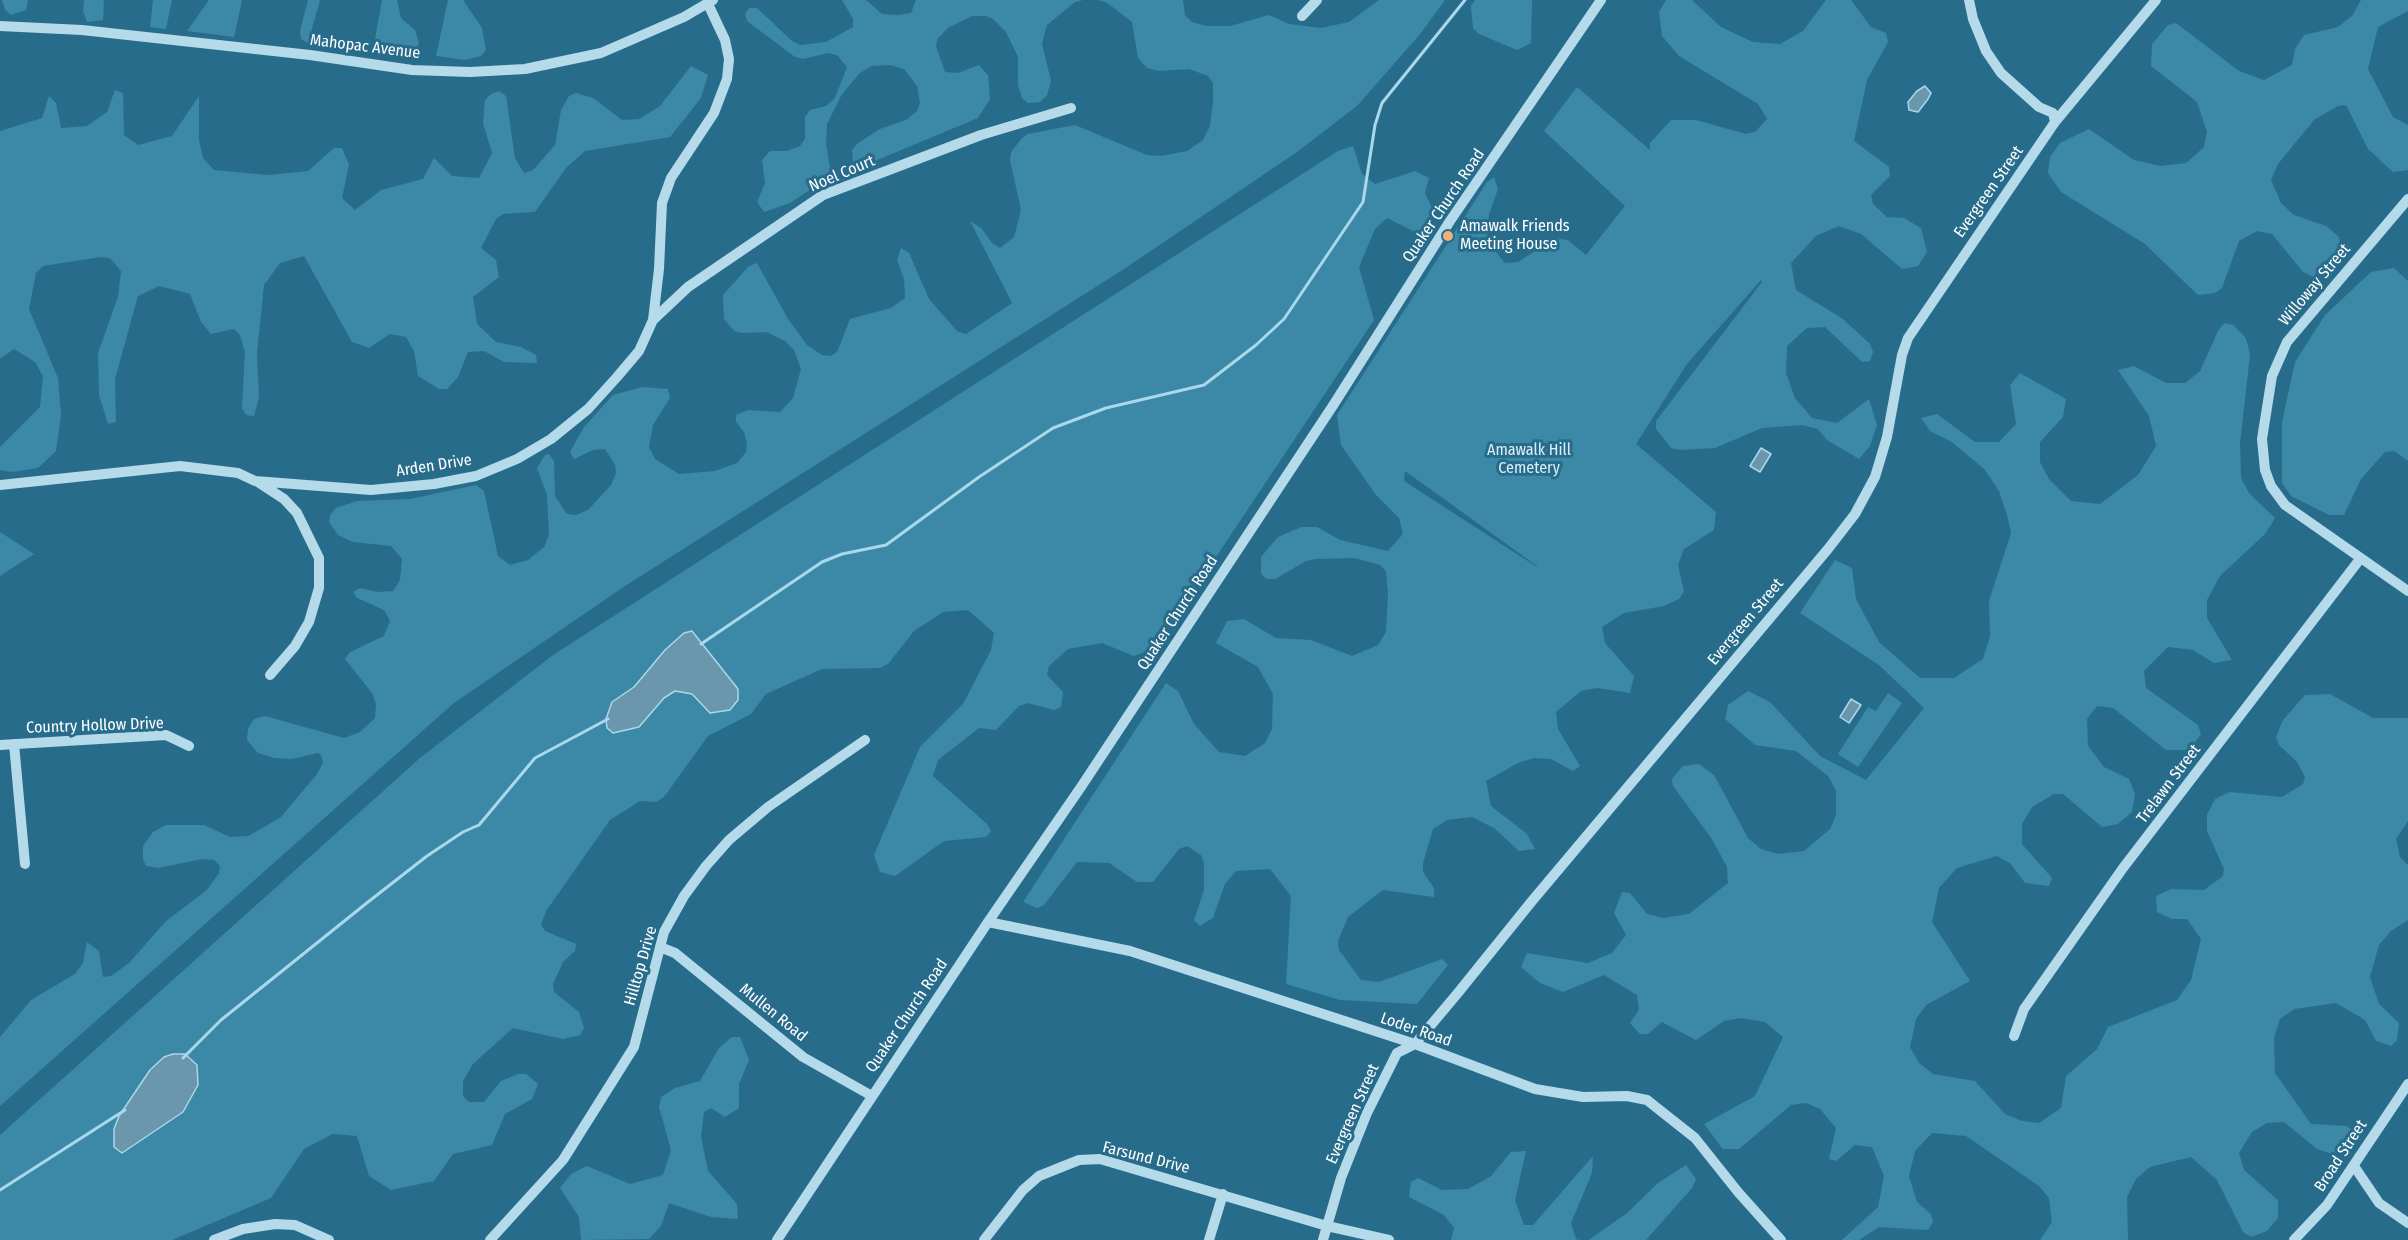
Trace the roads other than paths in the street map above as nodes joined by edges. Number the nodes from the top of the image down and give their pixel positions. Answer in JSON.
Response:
{"nodes":[{"id":1,"x":1317,"y":0,"type":"edge"},
{"id":2,"x":1601,"y":0,"type":"edge"},
{"id":3,"x":1969,"y":0,"type":"edge"},
{"id":4,"x":2156,"y":0,"type":"edge"},
{"id":5,"x":711,"y":2,"type":"edge"},
{"id":6,"x":1302,"y":16,"type":"dead end"},
{"id":7,"x":0,"y":25,"type":"edge"},
{"id":8,"x":1071,"y":108,"type":"dead end"},
{"id":9,"x":2055,"y":122,"type":"junction"},
{"id":10,"x":2408,"y":199,"type":"edge"},
{"id":11,"x":653,"y":320,"type":"junction"},
{"id":12,"x":255,"y":481,"type":"junction"},
{"id":13,"x":0,"y":485,"type":"edge"},
{"id":14,"x":2360,"y":559,"type":"junction"},
{"id":15,"x":2408,"y":591,"type":"edge"},
{"id":16,"x":270,"y":675,"type":"dead end"},
{"id":17,"x":865,"y":740,"type":"dead end"},
{"id":18,"x":14,"y":744,"type":"junction"},
{"id":19,"x":0,"y":745,"type":"edge"},
{"id":20,"x":189,"y":746,"type":"dead end"},
{"id":21,"x":25,"y":864,"type":"dead end"},
{"id":22,"x":988,"y":922,"type":"junction"},
{"id":23,"x":660,"y":947,"type":"junction"},
{"id":24,"x":2014,"y":1036,"type":"dead end"},
{"id":25,"x":1415,"y":1044,"type":"junction"},
{"id":26,"x":2408,"y":1084,"type":"edge"},
{"id":27,"x":872,"y":1096,"type":"junction"},
{"id":28,"x":2354,"y":1166,"type":"junction"},
{"id":29,"x":1223,"y":1194,"type":"junction"},
{"id":30,"x":2408,"y":1223,"type":"edge"},
{"id":31,"x":1327,"y":1226,"type":"junction"},
{"id":32,"x":214,"y":1240,"type":"edge"},
{"id":33,"x":329,"y":1240,"type":"edge"},
{"id":34,"x":490,"y":1240,"type":"edge"},
{"id":35,"x":777,"y":1240,"type":"edge"},
{"id":36,"x":984,"y":1240,"type":"edge"},
{"id":37,"x":1209,"y":1240,"type":"edge"},
{"id":38,"x":1323,"y":1240,"type":"edge"},
{"id":39,"x":1389,"y":1240,"type":"edge"},
{"id":40,"x":1782,"y":1240,"type":"edge"},
{"id":41,"x":2294,"y":1240,"type":"edge"}],
"edges":[{"from":1,"to":6,"type":"street"},
{"from":2,"to":22,"type":"street","name":"Quaker Church Road"},
{"from":3,"to":9,"type":"street"},
{"from":4,"to":9,"type":"street","name":"Evergreen Street"},
{"from":5,"to":7,"type":"street","name":"Mahopac Avenue"},
{"from":5,"to":11,"type":"street","name":"Arden Drive"},
{"from":8,"to":11,"type":"street","name":"Noel Court"},
{"from":9,"to":25,"type":"street","name":"Evergreen Street"},
{"from":10,"to":14,"type":"street","name":"Willoway Street"},
{"from":11,"to":12,"type":"street","name":"Arden Drive"},
{"from":12,"to":13,"type":"street","name":"Arden Drive"},
{"from":12,"to":16,"type":"street"},
{"from":14,"to":15,"type":"street"},
{"from":14,"to":24,"type":"street","name":"Trelawn Street"},
{"from":17,"to":23,"type":"street","name":"Hilltop Drive"},
{"from":18,"to":19,"type":"street","name":"Country Hollow Drive"},
{"from":18,"to":20,"type":"street","name":"Country Hollow Drive"},
{"from":18,"to":21,"type":"street"},
{"from":22,"to":25,"type":"street","name":"Loder Road"},
{"from":22,"to":27,"type":"street","name":"Quaker Church Road"},
{"from":23,"to":27,"type":"street","name":"Mullen Road"},
{"from":23,"to":34,"type":"street","name":"Hilltop Drive"},
{"from":25,"to":31,"type":"street","name":"Evergreen Street"},
{"from":25,"to":40,"type":"street","name":"Loder Road"},
{"from":26,"to":28,"type":"street","name":"Broad Street"},
{"from":27,"to":35,"type":"street","name":"Quaker Church Road"},
{"from":28,"to":30,"type":"street"},
{"from":28,"to":41,"type":"street","name":"Broad Street"},
{"from":29,"to":31,"type":"street","name":"Farsund Drive"},
{"from":29,"to":36,"type":"street","name":"Farsund Drive"},
{"from":29,"to":37,"type":"street"},
{"from":31,"to":38,"type":"street","name":"Evergreen Street"},
{"from":31,"to":39,"type":"street","name":"Farsund Drive"},
{"from":32,"to":33,"type":"street"}]}
